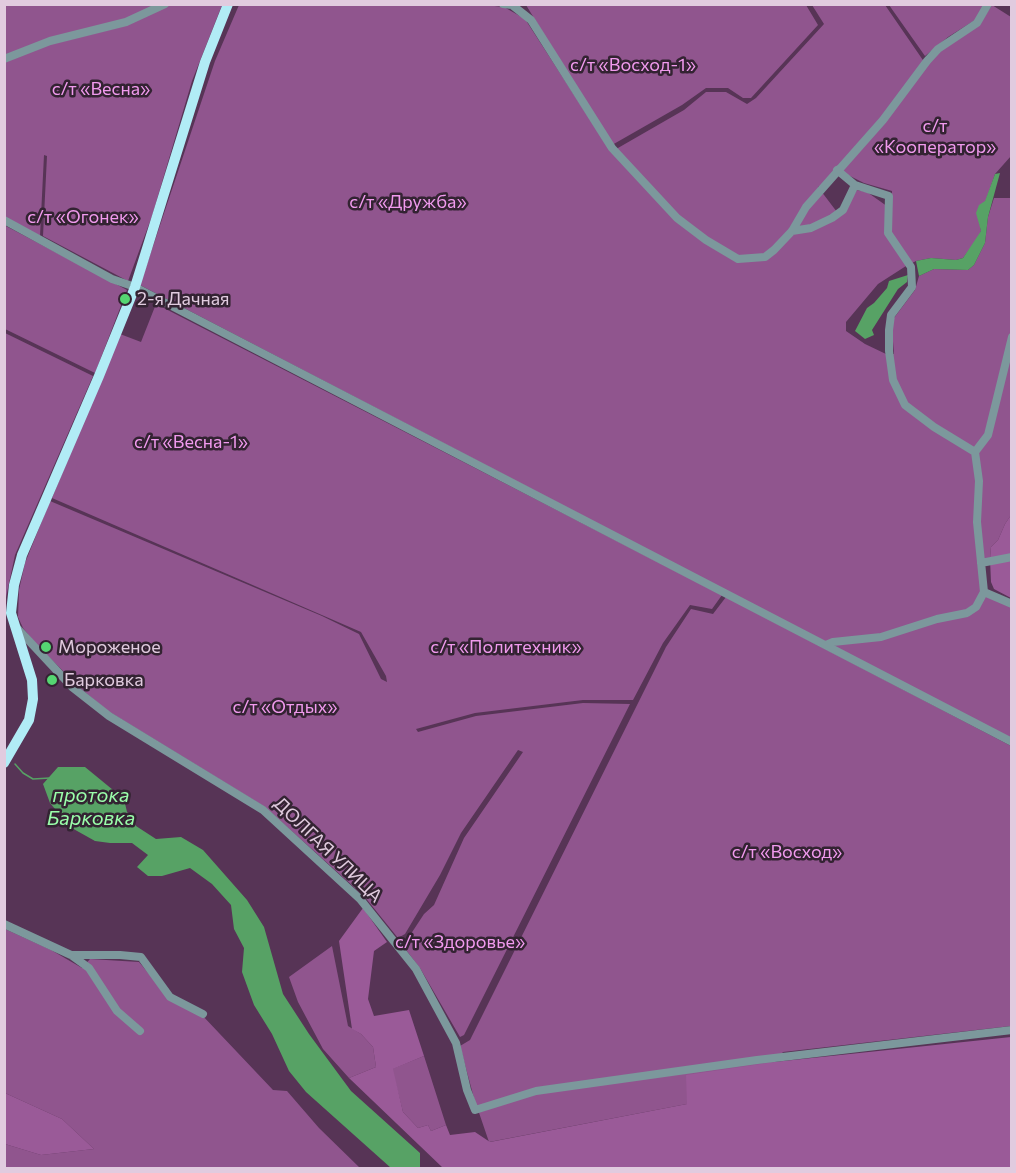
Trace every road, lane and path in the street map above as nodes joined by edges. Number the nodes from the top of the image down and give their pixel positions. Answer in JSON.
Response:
{"nodes":[{"id":1,"x":165,"y":4,"type":"edge"},
{"id":2,"x":228,"y":4,"type":"edge"},
{"id":3,"x":503,"y":4,"type":"edge"},
{"id":4,"x":988,"y":4,"type":"edge"},
{"id":5,"x":4,"y":59,"type":"edge"},
{"id":6,"x":837,"y":170,"type":"junction"},
{"id":7,"x":855,"y":185,"type":"junction"},
{"id":8,"x":4,"y":220,"type":"edge"},
{"id":9,"x":792,"y":231,"type":"junction"},
{"id":10,"x":135,"y":287,"type":"junction"},
{"id":11,"x":1011,"y":337,"type":"edge"},
{"id":12,"x":975,"y":452,"type":"junction"},
{"id":13,"x":1011,"y":557,"type":"edge"},
{"id":14,"x":981,"y":563,"type":"junction"},
{"id":15,"x":984,"y":592,"type":"junction"},
{"id":16,"x":1011,"y":604,"type":"edge"},
{"id":17,"x":8,"y":611,"type":"edge"},
{"id":18,"x":14,"y":625,"type":"junction"},
{"id":19,"x":826,"y":645,"type":"junction"},
{"id":20,"x":1011,"y":742,"type":"edge"},
{"id":21,"x":4,"y":764,"type":"edge"},
{"id":22,"x":4,"y":924,"type":"edge"},
{"id":23,"x":71,"y":955,"type":"junction"},
{"id":24,"x":203,"y":1014,"type":"dead end"},
{"id":25,"x":1011,"y":1030,"type":"edge"},
{"id":26,"x":140,"y":1032,"type":"dead end"}],
"edges":[{"from":1,"to":5,"type":"street"},
{"from":2,"to":10,"type":"main road"},
{"from":3,"to":9,"type":"street"},
{"from":4,"to":6,"type":"street"},
{"from":6,"to":7,"type":"street"},
{"from":6,"to":9,"type":"street"},
{"from":7,"to":9,"type":"street"},
{"from":7,"to":12,"type":"street"},
{"from":8,"to":10,"type":"street"},
{"from":10,"to":17,"type":"main road"},
{"from":10,"to":19,"type":"street"},
{"from":11,"to":12,"type":"street"},
{"from":12,"to":14,"type":"street"},
{"from":13,"to":14,"type":"street"},
{"from":14,"to":15,"type":"street"},
{"from":15,"to":16,"type":"street"},
{"from":15,"to":19,"type":"street"},
{"from":17,"to":18,"type":"main road"},
{"from":18,"to":21,"type":"main road"},
{"from":18,"to":25,"type":"street","name":"ДОЛГАЯ УЛИЦА"},
{"from":19,"to":20,"type":"street"},
{"from":22,"to":23,"type":"street"},
{"from":23,"to":24,"type":"street"},
{"from":23,"to":26,"type":"street"}]}
